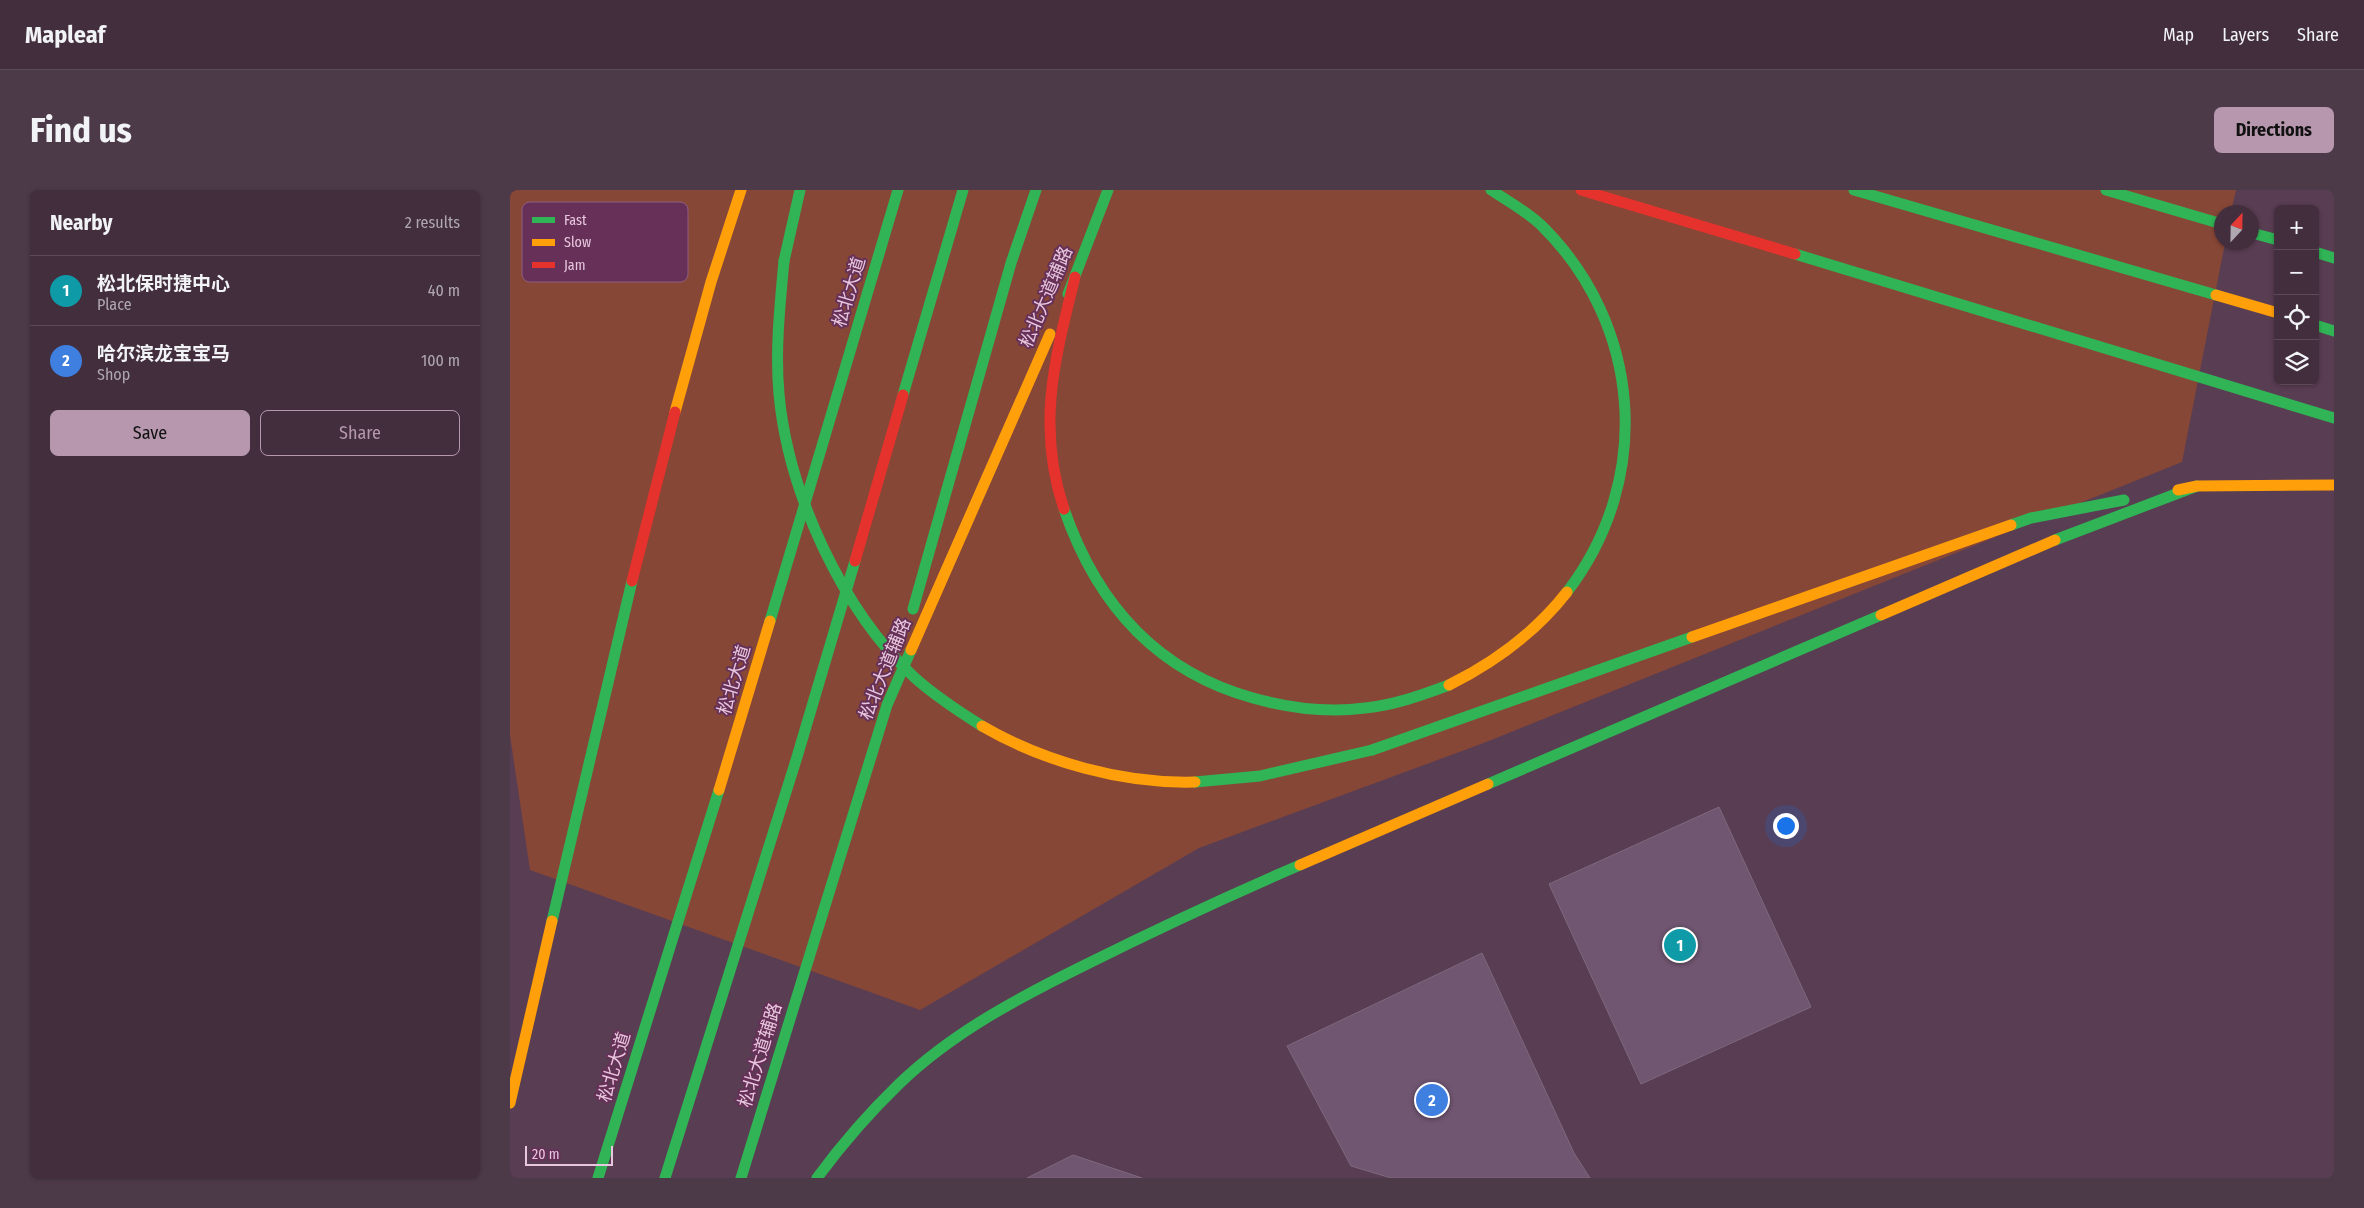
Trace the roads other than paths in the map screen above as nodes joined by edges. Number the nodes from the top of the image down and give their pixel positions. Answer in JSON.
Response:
{"nodes":[{"id":1,"x":741,"y":190,"type":"edge"},
{"id":2,"x":800,"y":190,"type":"edge"},
{"id":3,"x":898,"y":190,"type":"edge"},
{"id":4,"x":962,"y":190,"type":"edge"},
{"id":5,"x":1036,"y":190,"type":"edge"},
{"id":6,"x":1108,"y":190,"type":"edge"},
{"id":7,"x":1491,"y":190,"type":"edge"},
{"id":8,"x":1580,"y":190,"type":"edge"},
{"id":9,"x":1854,"y":190,"type":"edge"},
{"id":10,"x":2106,"y":190,"type":"edge"},
{"id":11,"x":2214,"y":222,"type":"edge"},
{"id":12,"x":2259,"y":235,"type":"edge"},
{"id":13,"x":2274,"y":239,"type":"edge"},
{"id":14,"x":2319,"y":253,"type":"edge"},
{"id":15,"x":2334,"y":258,"type":"edge"},
{"id":16,"x":1075,"y":277,"type":"junction"},
{"id":17,"x":2274,"y":312,"type":"edge"},
{"id":18,"x":2319,"y":326,"type":"edge"},
{"id":19,"x":2334,"y":331,"type":"edge"},
{"id":20,"x":2334,"y":418,"type":"edge"},
{"id":21,"x":2334,"y":485,"type":"edge"},
{"id":22,"x":2197,"y":486,"type":"junction"},
{"id":23,"x":887,"y":705,"type":"junction"},
{"id":24,"x":510,"y":1104,"type":"edge"},
{"id":25,"x":598,"y":1178,"type":"edge"},
{"id":26,"x":665,"y":1178,"type":"edge"},
{"id":27,"x":741,"y":1178,"type":"edge"},
{"id":28,"x":817,"y":1178,"type":"edge"}],
"edges":[{"from":1,"to":24,"type":"highway"},
{"from":2,"to":22,"type":"highway","bridge":true},
{"from":3,"to":25,"type":"highway","name":"松北大道"},
{"from":4,"to":26,"type":"highway"},
{"from":5,"to":23,"type":"highway"},
{"from":6,"to":16,"type":"highway","name":"松北大道辅路"},
{"from":7,"to":16,"type":"highway"},
{"from":8,"to":20,"type":"highway"},
{"from":9,"to":17,"type":"highway"},
{"from":10,"to":11,"type":"highway"},
{"from":12,"to":13,"type":"highway"},
{"from":14,"to":15,"type":"highway"},
{"from":16,"to":23,"type":"highway","name":"松北大道辅路"},
{"from":18,"to":19,"type":"highway"},
{"from":21,"to":22,"type":"highway"},
{"from":22,"to":28,"type":"highway"},
{"from":23,"to":27,"type":"highway","name":"松北大道辅路"}]}
